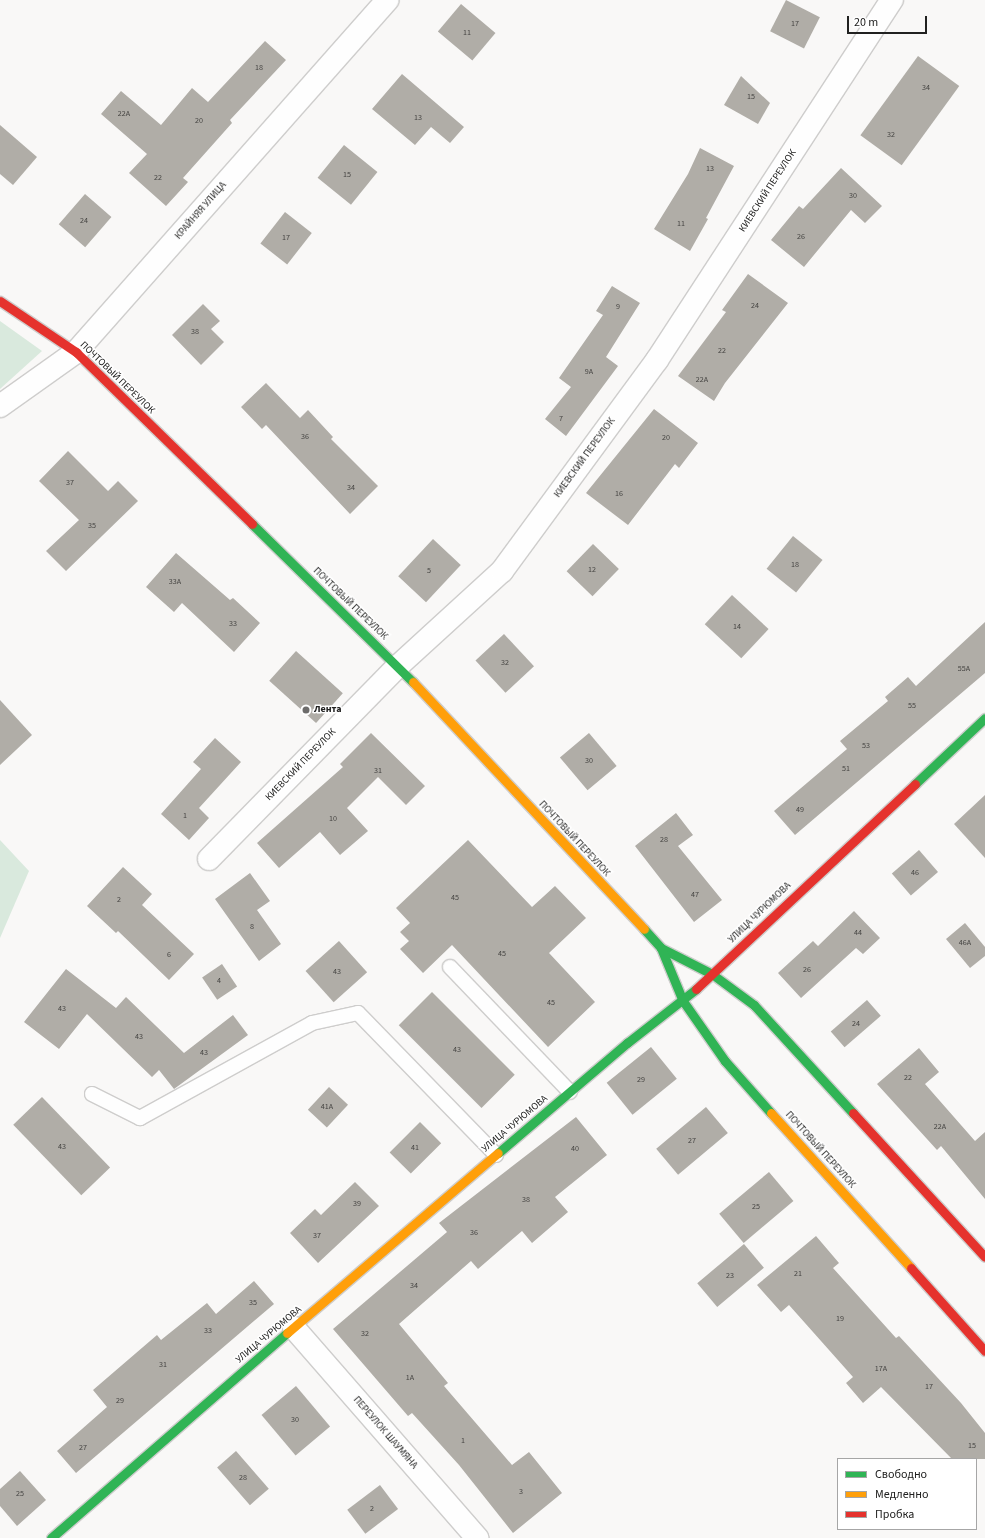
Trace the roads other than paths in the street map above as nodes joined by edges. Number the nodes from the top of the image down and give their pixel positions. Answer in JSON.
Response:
{"nodes":[{"id":1,"x":387,"y":0,"type":"edge"},
{"id":2,"x":892,"y":0,"type":"edge"},
{"id":3,"x":0,"y":301,"type":"edge"},
{"id":4,"x":76,"y":352,"type":"junction"},
{"id":5,"x":0,"y":406,"type":"edge"},
{"id":6,"x":398,"y":666,"type":"junction"},
{"id":7,"x":985,"y":718,"type":"edge"},
{"id":8,"x":209,"y":859,"type":"dead end"},
{"id":9,"x":661,"y":948,"type":"junction"},
{"id":10,"x":450,"y":967,"type":"dead end"},
{"id":11,"x":712,"y":974,"type":"junction"},
{"id":12,"x":683,"y":1001,"type":"junction"},
{"id":13,"x":570,"y":1092,"type":"junction"},
{"id":14,"x":92,"y":1094,"type":"dead end"},
{"id":15,"x":496,"y":1155,"type":"junction"},
{"id":16,"x":985,"y":1257,"type":"edge"},
{"id":17,"x":294,"y":1328,"type":"junction"},
{"id":18,"x":985,"y":1351,"type":"edge"},
{"id":19,"x":51,"y":1538,"type":"edge"},
{"id":20,"x":477,"y":1538,"type":"edge"}],
"edges":[{"from":1,"to":4,"type":"street","name":"КРАЙНЯЯ УЛИЦА"},
{"from":2,"to":6,"type":"street","name":"КИЕВСКИЙ ПЕРЕУЛОК"},
{"from":3,"to":4,"type":"street","name":"ПОЧТОВЫЙ ПЕРЕУЛОК"},
{"from":4,"to":5,"type":"street","name":"КРАЙНЯЯ УЛИЦА"},
{"from":4,"to":6,"type":"street","name":"ПОЧТОВЫЙ ПЕРЕУЛОК"},
{"from":6,"to":8,"type":"street","name":"КИЕВСКИЙ ПЕРЕУЛОК"},
{"from":6,"to":9,"type":"street","name":"ПОЧТОВЫЙ ПЕРЕУЛОК"},
{"from":7,"to":11,"type":"street","name":"УЛИЦА ЧУРЮМОВА"},
{"from":9,"to":11,"type":"street","name":"ПОЧТОВЫЙ ПЕРЕУЛОК"},
{"from":9,"to":12,"type":"street","name":"ПОЧТОВЫЙ ПЕРЕУЛОК"},
{"from":10,"to":13,"type":"lane"},
{"from":11,"to":12,"type":"street","name":"УЛИЦА ЧУРЮМОВА"},
{"from":11,"to":16,"type":"street","name":"ПОЧТОВЫЙ ПЕРЕУЛОК"},
{"from":12,"to":13,"type":"street","name":"УЛИЦА ЧУРЮМОВА"},
{"from":12,"to":18,"type":"street","name":"ПОЧТОВЫЙ ПЕРЕУЛОК"},
{"from":13,"to":15,"type":"street","name":"УЛИЦА ЧУРЮМОВА"},
{"from":14,"to":15,"type":"lane"},
{"from":15,"to":17,"type":"street","name":"УЛИЦА ЧУРЮМОВА"},
{"from":17,"to":19,"type":"street","name":"УЛИЦА ЧУРЮМОВА"},
{"from":17,"to":20,"type":"street","name":"ПЕРЕУЛОК ШАУМЯНА"}]}
